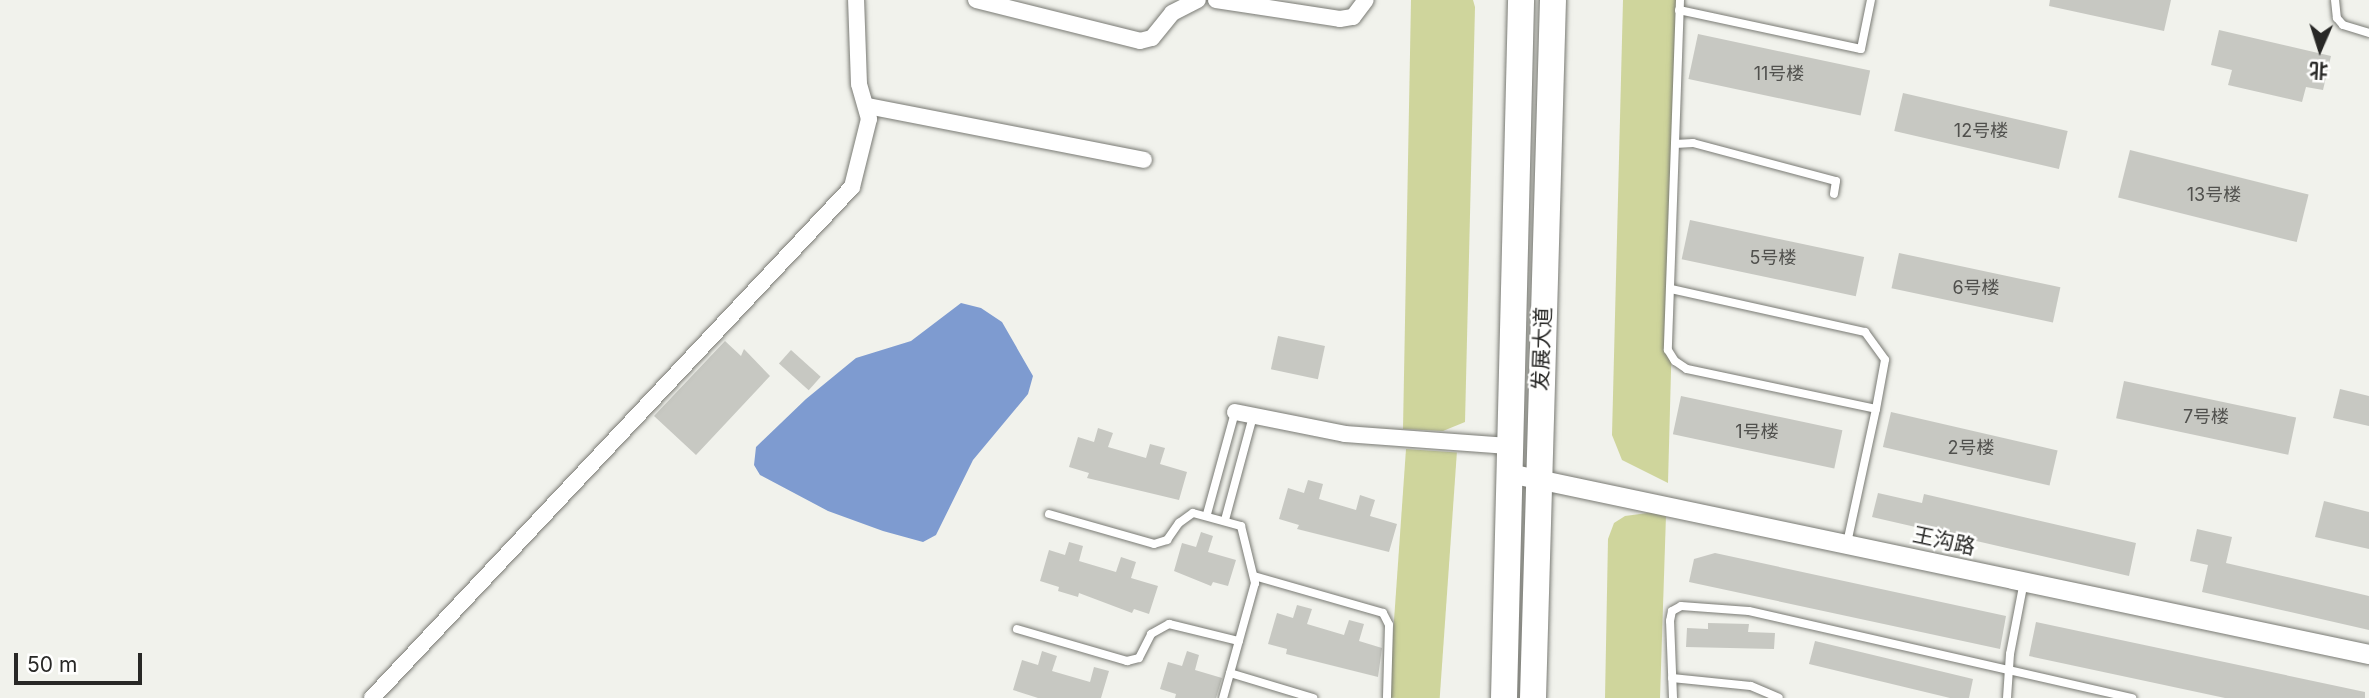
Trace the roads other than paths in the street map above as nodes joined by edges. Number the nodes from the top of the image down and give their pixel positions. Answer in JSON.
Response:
{"nodes":[{"id":1,"x":856,"y":0,"type":"edge"},
{"id":2,"x":976,"y":0,"type":"edge"},
{"id":3,"x":1198,"y":0,"type":"edge"},
{"id":4,"x":1216,"y":0,"type":"edge"},
{"id":5,"x":1366,"y":0,"type":"edge"},
{"id":6,"x":1521,"y":0,"type":"edge"},
{"id":7,"x":1553,"y":0,"type":"edge"},
{"id":8,"x":1680,"y":0,"type":"edge"},
{"id":9,"x":1871,"y":0,"type":"edge"},
{"id":10,"x":2335,"y":0,"type":"edge"},
{"id":11,"x":1679,"y":10,"type":"junction"},
{"id":12,"x":2369,"y":33,"type":"edge"},
{"id":13,"x":867,"y":106,"type":"junction"},
{"id":14,"x":1675,"y":144,"type":"junction"},
{"id":15,"x":1144,"y":160,"type":"dead end"},
{"id":16,"x":1834,"y":194,"type":"dead end"},
{"id":17,"x":1671,"y":289,"type":"junction"},
{"id":18,"x":1876,"y":409,"type":"junction"},
{"id":19,"x":1235,"y":412,"type":"joint"},
{"id":20,"x":1253,"y":416,"type":"junction"},
{"id":21,"x":1509,"y":446,"type":"junction"},
{"id":22,"x":1509,"y":473,"type":"junction"},
{"id":23,"x":1538,"y":479,"type":"junction"},
{"id":24,"x":1049,"y":514,"type":"dead end"},
{"id":25,"x":1207,"y":514,"type":"junction"},
{"id":26,"x":1225,"y":520,"type":"junction"},
{"id":27,"x":1846,"y":544,"type":"junction"},
{"id":28,"x":1254,"y":576,"type":"junction"},
{"id":29,"x":2024,"y":581,"type":"junction"},
{"id":30,"x":1017,"y":629,"type":"dead end"},
{"id":31,"x":1240,"y":641,"type":"junction"},
{"id":32,"x":2369,"y":654,"type":"edge"},
{"id":33,"x":2008,"y":671,"type":"junction"},
{"id":34,"x":1230,"y":673,"type":"junction"},
{"id":35,"x":1672,"y":678,"type":"junction"},
{"id":36,"x":372,"y":698,"type":"edge"},
{"id":37,"x":1223,"y":698,"type":"edge"},
{"id":38,"x":1313,"y":698,"type":"edge"},
{"id":39,"x":1387,"y":698,"type":"edge"},
{"id":40,"x":1504,"y":698,"type":"edge"},
{"id":41,"x":1533,"y":698,"type":"edge"},
{"id":42,"x":1672,"y":698,"type":"edge"},
{"id":43,"x":1779,"y":698,"type":"edge"},
{"id":44,"x":2007,"y":698,"type":"edge"},
{"id":45,"x":2132,"y":698,"type":"edge"}],
"edges":[{"from":1,"to":13,"type":"street"},
{"from":2,"to":3,"type":"street"},
{"from":4,"to":5,"type":"street"},
{"from":6,"to":21,"type":"main road","name":"发展大道"},
{"from":7,"to":23,"type":"main road","name":"发展大道"},
{"from":8,"to":11,"type":"lane"},
{"from":9,"to":11,"type":"lane"},
{"from":10,"to":12,"type":"lane"},
{"from":11,"to":14,"type":"lane"},
{"from":13,"to":15,"type":"street"},
{"from":13,"to":36,"type":"street"},
{"from":14,"to":16,"type":"lane"},
{"from":14,"to":17,"type":"lane"},
{"from":17,"to":18,"type":"lane"},
{"from":17,"to":18,"type":"lane"},
{"from":18,"to":27,"type":"lane"},
{"from":19,"to":20,"type":"street"},
{"from":19,"to":25,"type":"lane"},
{"from":20,"to":21,"type":"street"},
{"from":20,"to":26,"type":"lane"},
{"from":21,"to":22,"type":"main road","name":"发展大道"},
{"from":22,"to":23,"type":"street","name":"王沟路"},
{"from":22,"to":40,"type":"main road","name":"发展大道"},
{"from":23,"to":27,"type":"street","name":"王沟路"},
{"from":23,"to":41,"type":"main road","name":"发展大道"},
{"from":24,"to":25,"type":"lane"},
{"from":25,"to":26,"type":"lane"},
{"from":26,"to":28,"type":"lane"},
{"from":27,"to":29,"type":"street","name":"王沟路"},
{"from":28,"to":31,"type":"lane"},
{"from":28,"to":39,"type":"lane"},
{"from":29,"to":32,"type":"street","name":"王沟路"},
{"from":29,"to":33,"type":"lane"},
{"from":30,"to":31,"type":"lane"},
{"from":31,"to":34,"type":"lane"},
{"from":33,"to":35,"type":"lane"},
{"from":33,"to":44,"type":"lane"},
{"from":33,"to":45,"type":"lane"},
{"from":34,"to":37,"type":"lane"},
{"from":34,"to":38,"type":"lane"},
{"from":35,"to":42,"type":"lane"},
{"from":35,"to":43,"type":"lane"}]}
